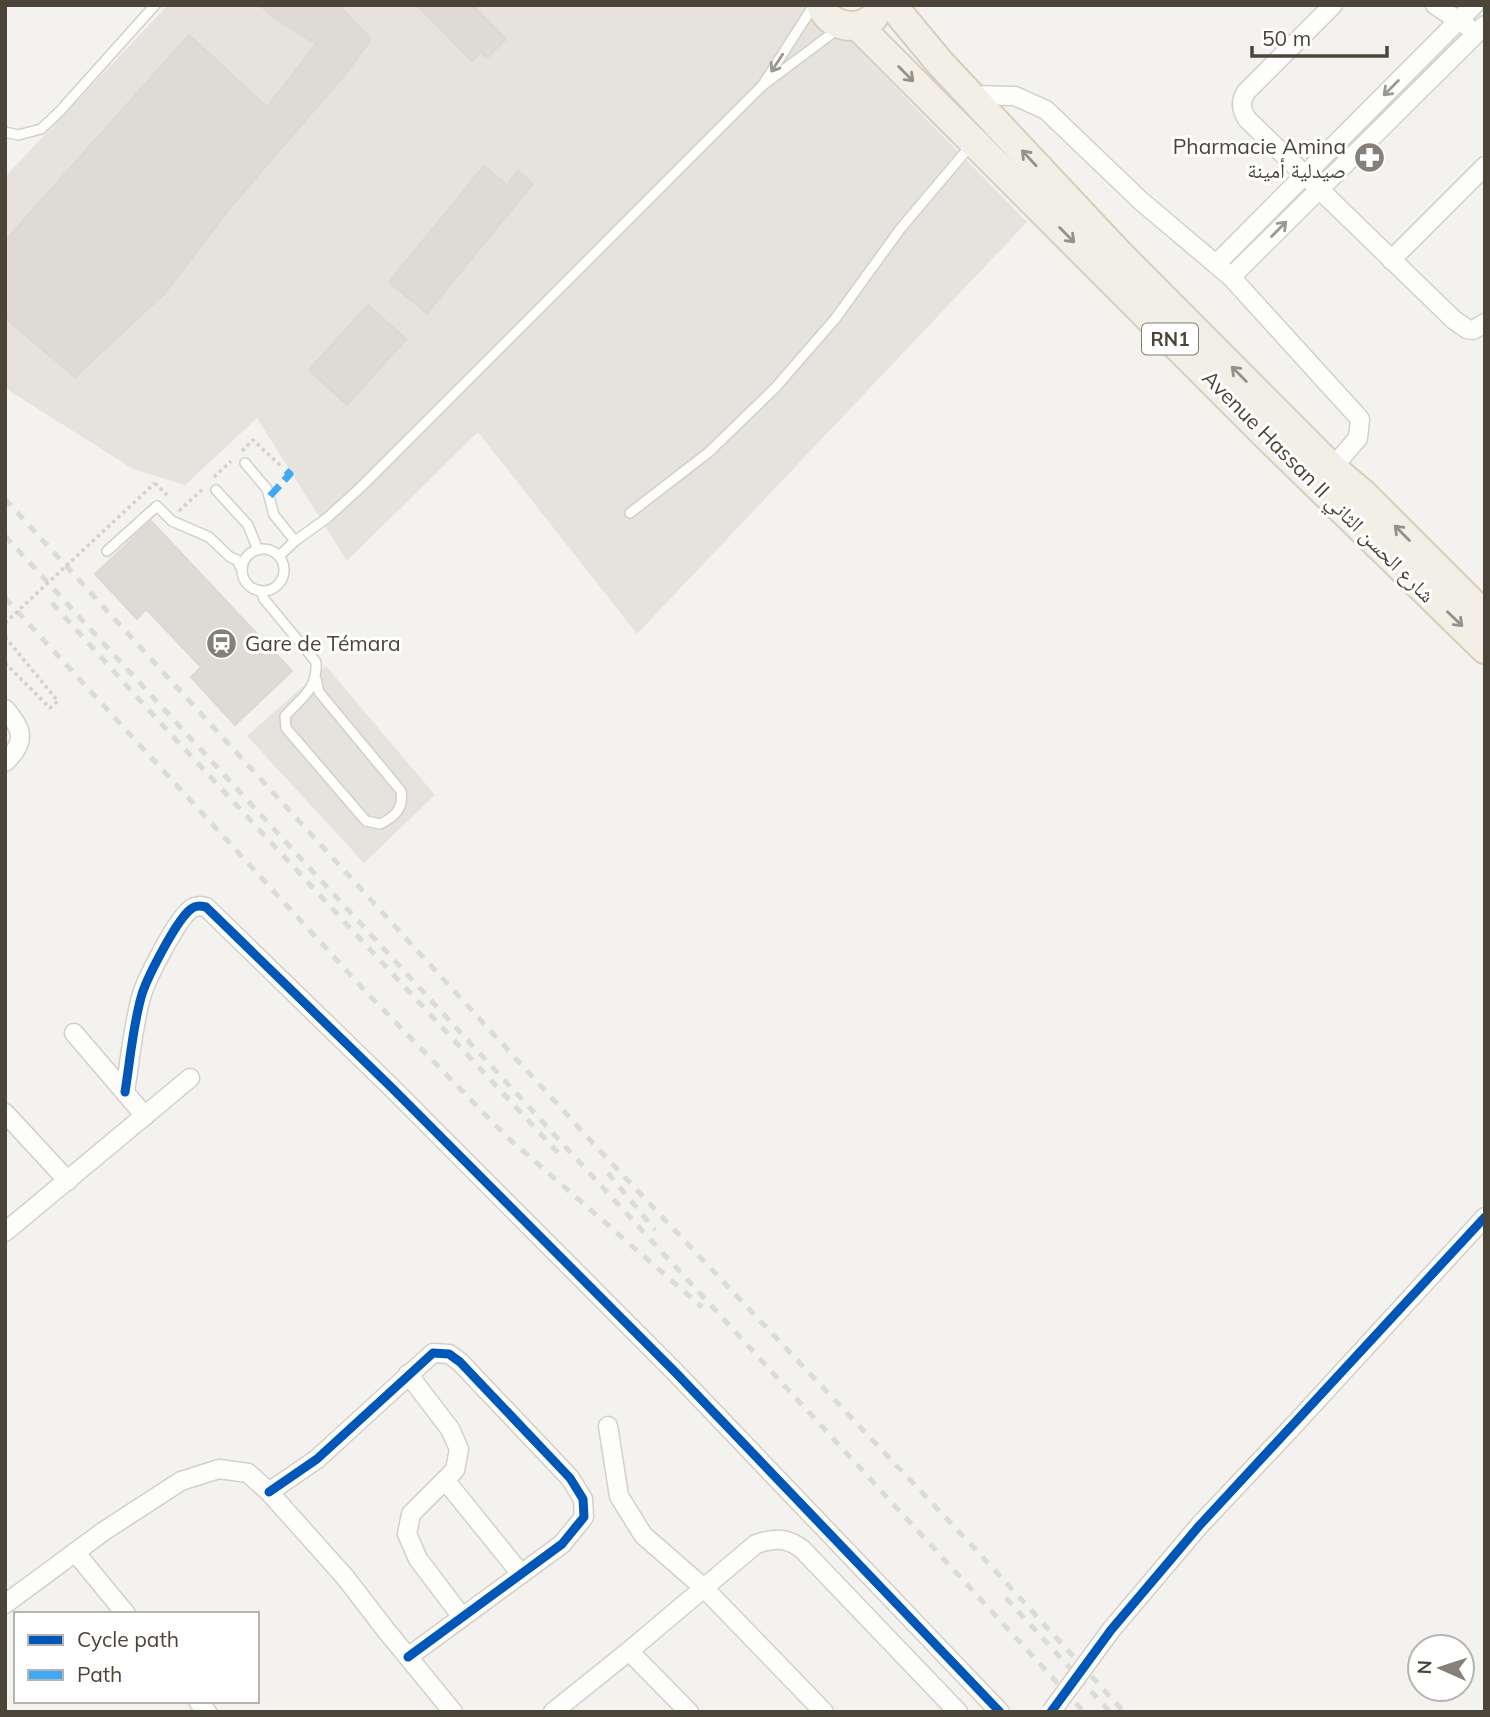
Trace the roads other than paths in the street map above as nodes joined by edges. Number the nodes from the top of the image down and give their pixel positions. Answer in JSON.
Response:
{"nodes":[{"id":1,"x":155,"y":5,"type":"edge"},
{"id":2,"x":814,"y":5,"type":"edge"},
{"id":3,"x":821,"y":5,"type":"edge"},
{"id":4,"x":882,"y":5,"type":"edge"},
{"id":5,"x":892,"y":5,"type":"edge"},
{"id":6,"x":1333,"y":5,"type":"edge"},
{"id":7,"x":1435,"y":5,"type":"edge"},
{"id":8,"x":1474,"y":5,"type":"edge"},
{"id":9,"x":1460,"y":20,"type":"junction"},
{"id":10,"x":850,"y":26,"type":"junction"},
{"id":11,"x":1482,"y":32,"type":"edge"},
{"id":12,"x":762,"y":86,"type":"junction"},
{"id":13,"x":969,"y":95,"type":"junction"},
{"id":14,"x":5,"y":132,"type":"edge"},
{"id":15,"x":974,"y":142,"type":"junction"},
{"id":16,"x":1485,"y":166,"type":"edge"},
{"id":17,"x":1305,"y":175,"type":"junction"},
{"id":18,"x":1319,"y":190,"type":"junction"},
{"id":19,"x":1391,"y":260,"type":"junction"},
{"id":20,"x":1216,"y":264,"type":"junction"},
{"id":21,"x":1231,"y":277,"type":"junction"},
{"id":22,"x":1485,"y":323,"type":"edge"},
{"id":23,"x":245,"y":463,"type":"dead end"},
{"id":24,"x":1332,"y":468,"type":"junction"},
{"id":25,"x":216,"y":490,"type":"dead end"},
{"id":26,"x":631,"y":513,"type":"dead end"},
{"id":27,"x":295,"y":541,"type":"junction"},
{"id":28,"x":258,"y":550,"type":"junction"},
{"id":29,"x":107,"y":551,"type":"dead end"},
{"id":30,"x":279,"y":556,"type":"junction"},
{"id":31,"x":242,"y":570,"type":"junction"},
{"id":32,"x":261,"y":591,"type":"junction"},
{"id":33,"x":1485,"y":616,"type":"edge"},
{"id":34,"x":1485,"y":649,"type":"edge"},
{"id":35,"x":316,"y":679,"type":"junction"},
{"id":36,"x":5,"y":709,"type":"edge"},
{"id":37,"x":5,"y":762,"type":"edge"},
{"id":38,"x":74,"y":1033,"type":"dead end"},
{"id":39,"x":190,"y":1078,"type":"dead end"},
{"id":40,"x":125,"y":1091,"type":"junction"},
{"id":41,"x":5,"y":1114,"type":"edge"},
{"id":42,"x":145,"y":1116,"type":"junction"},
{"id":43,"x":68,"y":1181,"type":"junction"},
{"id":44,"x":1485,"y":1217,"type":"edge"},
{"id":45,"x":5,"y":1233,"type":"edge"},
{"id":46,"x":408,"y":1374,"type":"junction"},
{"id":47,"x":608,"y":1426,"type":"dead end"},
{"id":48,"x":445,"y":1480,"type":"junction"},
{"id":49,"x":269,"y":1492,"type":"junction"},
{"id":50,"x":75,"y":1552,"type":"junction"},
{"id":51,"x":521,"y":1574,"type":"junction"},
{"id":52,"x":704,"y":1588,"type":"junction"},
{"id":53,"x":5,"y":1604,"type":"edge"},
{"id":54,"x":124,"y":1612,"type":"edge"},
{"id":55,"x":462,"y":1617,"type":"junction"},
{"id":56,"x":629,"y":1651,"type":"junction"},
{"id":57,"x":408,"y":1657,"type":"junction"},
{"id":58,"x":453,"y":1712,"type":"edge"},
{"id":59,"x":553,"y":1712,"type":"edge"},
{"id":60,"x":689,"y":1712,"type":"edge"},
{"id":61,"x":824,"y":1712,"type":"edge"},
{"id":62,"x":958,"y":1712,"type":"edge"},
{"id":63,"x":1000,"y":1712,"type":"edge"},
{"id":64,"x":1051,"y":1712,"type":"edge"}],
"edges":[{"from":1,"to":14,"type":"lane"},
{"from":2,"to":12,"type":"lane","one_way":true},
{"from":3,"to":10,"type":"main road","name":"Avenue Hassan II شارع الحسن الثاني","number":"RN1"},
{"from":4,"to":10,"type":"main road"},
{"from":5,"to":13,"type":"main road","name":"Avenue Hassan II شارع الحسن الثاني","number":"RN1"},
{"from":6,"to":17,"type":"street"},
{"from":7,"to":9,"type":"street"},
{"from":8,"to":9,"type":"street"},
{"from":9,"to":11,"type":"street"},
{"from":9,"to":17,"type":"street","one_way":true},
{"from":10,"to":12,"type":"lane"},
{"from":10,"to":15,"type":"main road","name":"Avenue Hassan II شارع الحسن الثاني","number":"RN1","one_way":true},
{"from":11,"to":18,"type":"street"},
{"from":12,"to":27,"type":"lane"},
{"from":13,"to":20,"type":"street"},
{"from":24,"to":13,"type":"main road","name":"Avenue Hassan II شارع الحسن الثاني","number":"RN1","one_way":true},
{"from":15,"to":26,"type":"lane"},
{"from":15,"to":34,"type":"main road","name":"Avenue Hassan II شارع الحسن الثاني","number":"RN1","one_way":true},
{"from":16,"to":19,"type":"street"},
{"from":17,"to":18,"type":"street"},
{"from":17,"to":20,"type":"street"},
{"from":18,"to":19,"type":"street"},
{"from":21,"to":18,"type":"street","one_way":true},
{"from":19,"to":22,"type":"street"},
{"from":20,"to":21,"type":"street"},
{"from":21,"to":24,"type":"street"},
{"from":23,"to":27,"type":"lane"},
{"from":33,"to":24,"type":"main road","name":"Avenue Hassan II شارع الحسن الثاني","number":"RN1","one_way":true},
{"from":25,"to":28,"type":"lane"},
{"from":27,"to":30,"type":"lane"},
{"from":28,"to":30,"type":"lane"},
{"from":28,"to":31,"type":"lane"},
{"from":29,"to":31,"type":"lane"},
{"from":30,"to":32,"type":"lane"},
{"from":31,"to":32,"type":"lane"},
{"from":32,"to":35,"type":"lane"},
{"from":35,"to":35,"type":"lane"},
{"from":36,"to":37,"type":"street"},
{"from":38,"to":40,"type":"street"},
{"from":39,"to":42,"type":"street"},
{"from":40,"to":42,"type":"street"},
{"from":40,"to":63,"type":"street"},
{"from":41,"to":43,"type":"street"},
{"from":42,"to":43,"type":"street"},
{"from":43,"to":45,"type":"street"},
{"from":44,"to":64,"type":"street","bridge":true},
{"from":46,"to":48,"type":"street"},
{"from":46,"to":49,"type":"street"},
{"from":46,"to":51,"type":"street"},
{"from":47,"to":52,"type":"street"},
{"from":48,"to":51,"type":"street"},
{"from":48,"to":55,"type":"street"},
{"from":49,"to":50,"type":"street"},
{"from":49,"to":57,"type":"street"},
{"from":50,"to":53,"type":"street"},
{"from":50,"to":54,"type":"street"},
{"from":51,"to":55,"type":"street"},
{"from":52,"to":56,"type":"street"},
{"from":52,"to":61,"type":"street"},
{"from":52,"to":62,"type":"street"},
{"from":55,"to":57,"type":"street"},
{"from":56,"to":59,"type":"street"},
{"from":56,"to":60,"type":"street"},
{"from":57,"to":58,"type":"street"}]}
